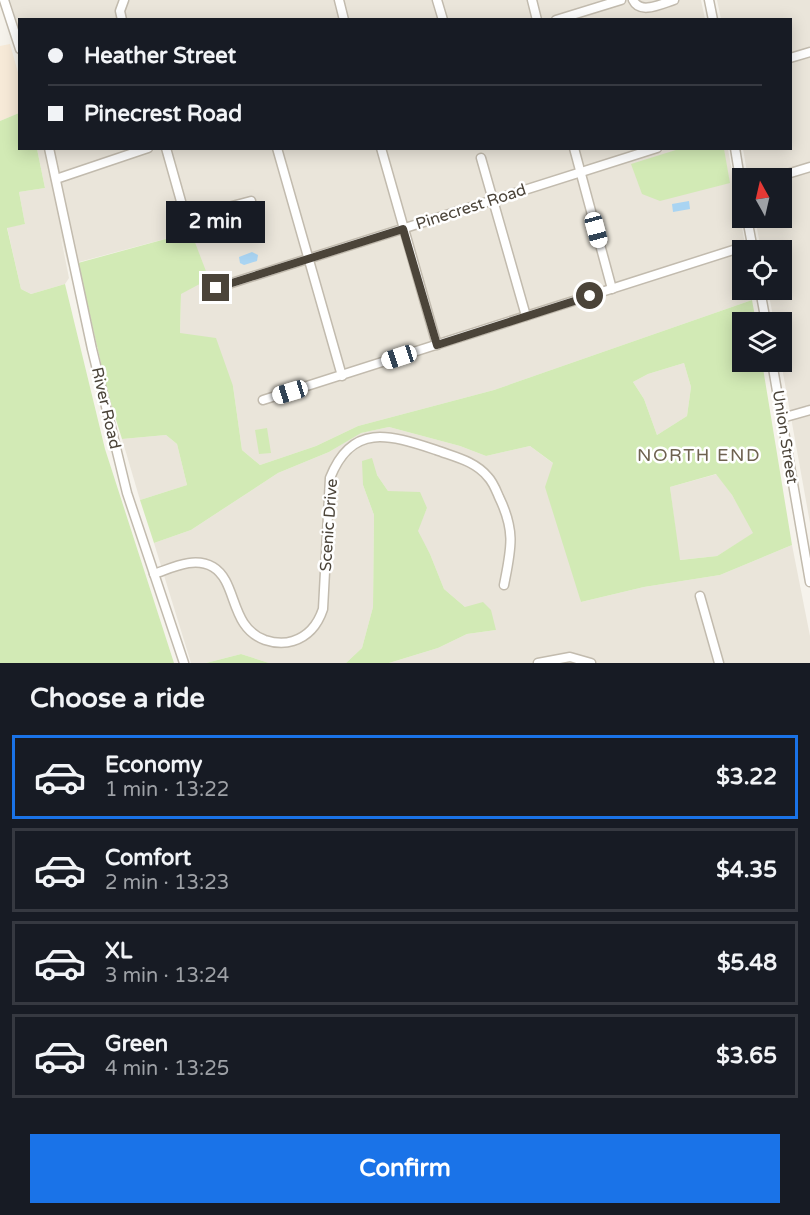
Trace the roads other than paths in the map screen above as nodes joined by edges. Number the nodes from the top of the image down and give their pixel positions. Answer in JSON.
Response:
{"nodes":[{"id":1,"x":4,"y":0,"type":"edge"},
{"id":2,"x":339,"y":0,"type":"edge"},
{"id":3,"x":437,"y":0,"type":"edge"},
{"id":4,"x":532,"y":0,"type":"edge"},
{"id":5,"x":621,"y":0,"type":"edge"},
{"id":6,"x":633,"y":0,"type":"edge"},
{"id":7,"x":674,"y":0,"type":"edge"},
{"id":8,"x":710,"y":0,"type":"edge"},
{"id":9,"x":123,"y":1,"type":"edge"},
{"id":10,"x":122,"y":18,"type":"edge"},
{"id":11,"x":344,"y":18,"type":"edge"},
{"id":12,"x":442,"y":18,"type":"edge"},
{"id":13,"x":536,"y":18,"type":"edge"},
{"id":14,"x":562,"y":18,"type":"edge"},
{"id":15,"x":713,"y":18,"type":"edge"},
{"id":16,"x":18,"y":43,"type":"edge"},
{"id":17,"x":810,"y":52,"type":"edge"},
{"id":18,"x":792,"y":57,"type":"edge"},
{"id":19,"x":49,"y":150,"type":"edge"},
{"id":20,"x":142,"y":150,"type":"edge"},
{"id":21,"x":167,"y":150,"type":"edge"},
{"id":22,"x":278,"y":150,"type":"edge"},
{"id":23,"x":382,"y":150,"type":"edge"},
{"id":24,"x":575,"y":150,"type":"edge"},
{"id":25,"x":651,"y":150,"type":"edge"},
{"id":26,"x":735,"y":150,"type":"edge"},
{"id":27,"x":481,"y":158,"type":"dead end"},
{"id":28,"x":810,"y":166,"type":"edge"},
{"id":29,"x":738,"y":168,"type":"edge"},
{"id":30,"x":581,"y":172,"type":"junction"},
{"id":31,"x":792,"y":172,"type":"edge"},
{"id":32,"x":56,"y":179,"type":"junction"},
{"id":33,"x":251,"y":201,"type":"dead end"},
{"id":34,"x":493,"y":201,"type":"junction"},
{"id":35,"x":403,"y":229,"type":"junction"},
{"id":36,"x":732,"y":254,"type":"edge"},
{"id":37,"x":308,"y":258,"type":"junction"},
{"id":38,"x":216,"y":288,"type":"dead end"},
{"id":39,"x":612,"y":289,"type":"junction"},
{"id":40,"x":526,"y":316,"type":"junction"},
{"id":41,"x":437,"y":345,"type":"junction"},
{"id":42,"x":774,"y":372,"type":"edge"},
{"id":43,"x":342,"y":376,"type":"junction"},
{"id":44,"x":263,"y":400,"type":"dead end"},
{"id":45,"x":810,"y":410,"type":"edge"},
{"id":46,"x":782,"y":418,"type":"junction"},
{"id":47,"x":154,"y":574,"type":"junction"},
{"id":48,"x":810,"y":582,"type":"edge"},
{"id":49,"x":504,"y":585,"type":"dead end"},
{"id":50,"x":700,"y":596,"type":"dead end"},
{"id":51,"x":184,"y":663,"type":"edge"},
{"id":52,"x":538,"y":663,"type":"edge"},
{"id":53,"x":591,"y":663,"type":"edge"},
{"id":54,"x":719,"y":663,"type":"edge"}],
"edges":[{"from":1,"to":16,"type":"street"},
{"from":2,"to":11,"type":"street"},
{"from":3,"to":12,"type":"street"},
{"from":4,"to":13,"type":"street"},
{"from":5,"to":14,"type":"street"},
{"from":6,"to":7,"type":"street"},
{"from":8,"to":15,"type":"street"},
{"from":9,"to":10,"type":"street"},
{"from":17,"to":18,"type":"street"},
{"from":19,"to":32,"type":"street","name":"River Road"},
{"from":20,"to":32,"type":"street"},
{"from":21,"to":33,"type":"street"},
{"from":22,"to":37,"type":"street"},
{"from":23,"to":35,"type":"street"},
{"from":24,"to":30,"type":"street"},
{"from":25,"to":30,"type":"street","name":"Pinecrest Road"},
{"from":26,"to":29,"type":"street"},
{"from":27,"to":34,"type":"street"},
{"from":28,"to":31,"type":"street"},
{"from":30,"to":34,"type":"street","name":"Pinecrest Road"},
{"from":30,"to":39,"type":"street"},
{"from":32,"to":47,"type":"street","name":"River Road"},
{"from":34,"to":35,"type":"street","name":"Pinecrest Road"},
{"from":34,"to":40,"type":"street"},
{"from":35,"to":37,"type":"street","name":"Pinecrest Road"},
{"from":35,"to":41,"type":"street"},
{"from":36,"to":39,"type":"street"},
{"from":37,"to":38,"type":"street","name":"Pinecrest Road"},
{"from":37,"to":43,"type":"street"},
{"from":39,"to":40,"type":"street"},
{"from":40,"to":41,"type":"street"},
{"from":41,"to":43,"type":"street"},
{"from":42,"to":46,"type":"street","name":"Union Street"},
{"from":43,"to":44,"type":"street"},
{"from":45,"to":46,"type":"street"},
{"from":46,"to":48,"type":"street","name":"Union Street"},
{"from":47,"to":49,"type":"street","name":"Scenic Drive"},
{"from":47,"to":51,"type":"street","name":"River Road"},
{"from":50,"to":54,"type":"street"},
{"from":52,"to":53,"type":"street"}]}
